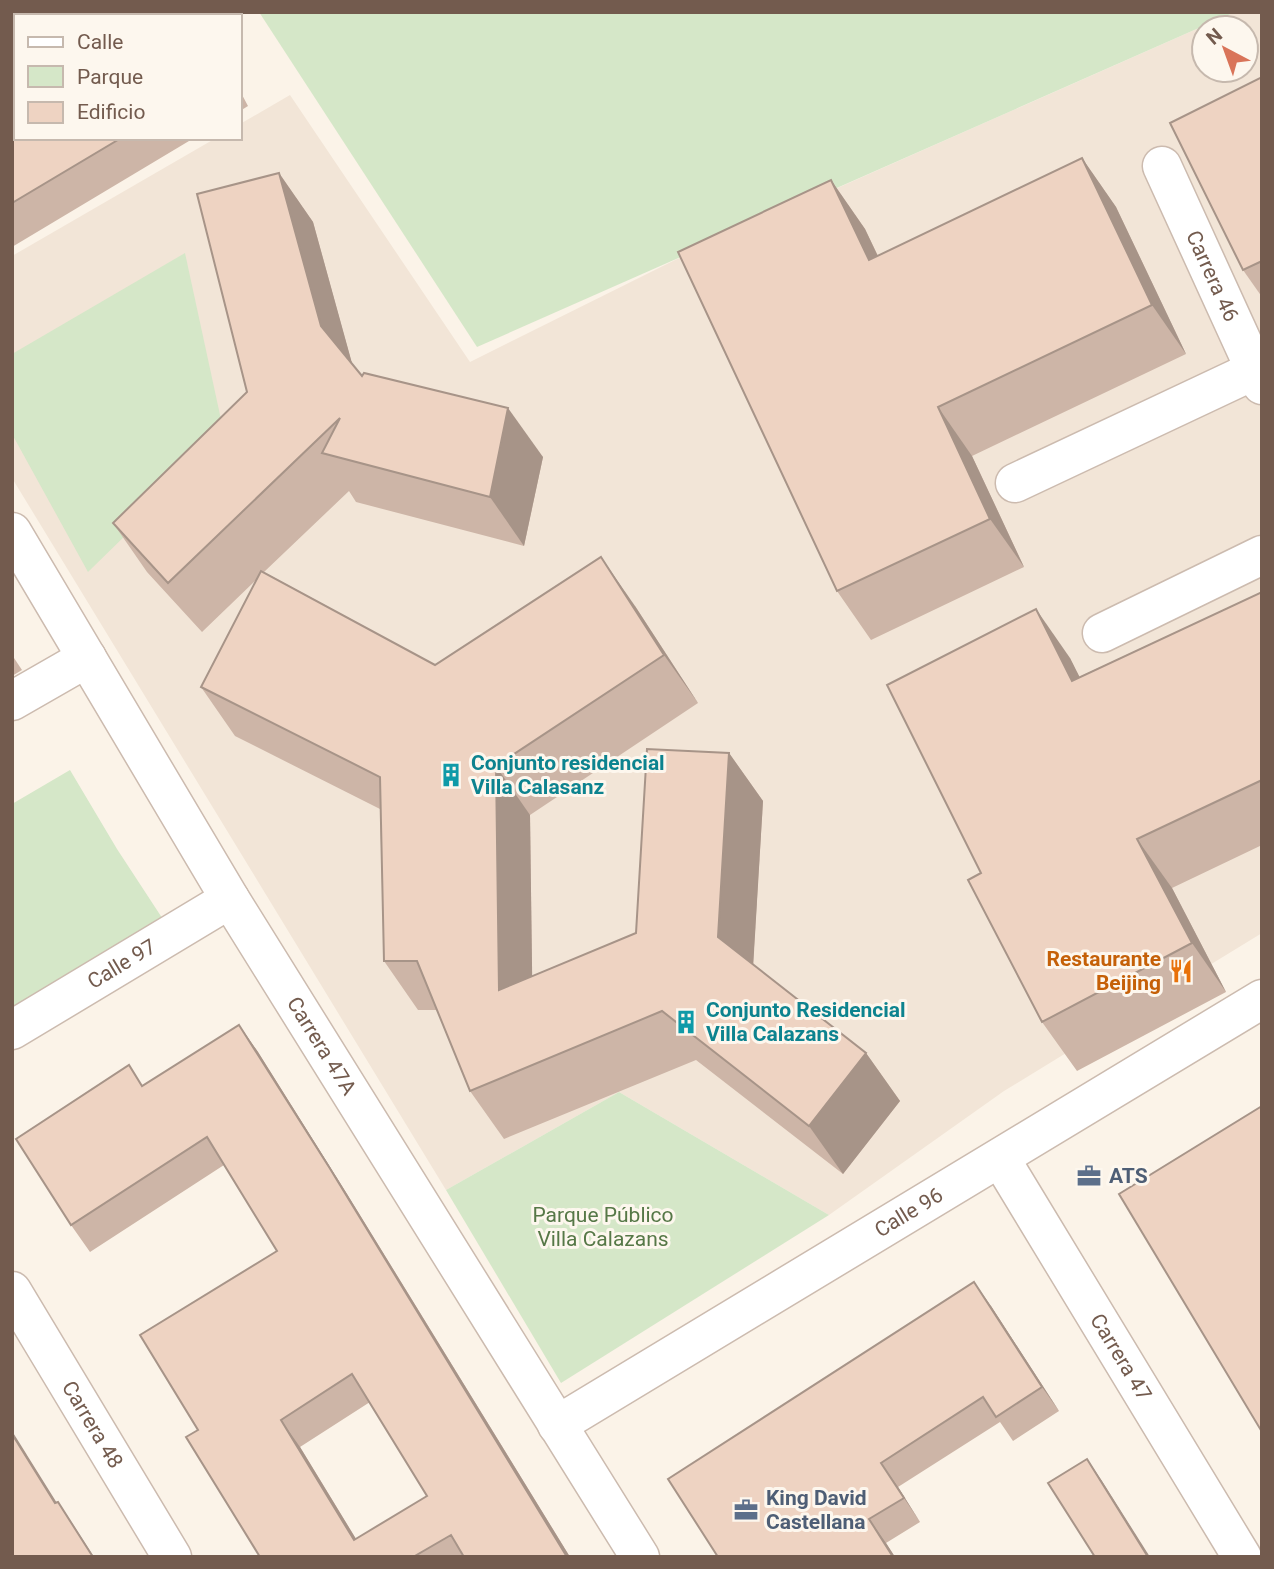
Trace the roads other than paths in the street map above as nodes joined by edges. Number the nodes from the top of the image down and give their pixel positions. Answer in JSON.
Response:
{"nodes":[{"id":1,"x":1162,"y":166,"type":"dead end"},
{"id":2,"x":1258,"y":378,"type":"edge"},
{"id":3,"x":1015,"y":483,"type":"dead end"},
{"id":4,"x":12,"y":532,"type":"edge"},
{"id":5,"x":1262,"y":555,"type":"edge"},
{"id":6,"x":1102,"y":633,"type":"dead end"},
{"id":7,"x":87,"y":658,"type":"junction"},
{"id":8,"x":12,"y":701,"type":"edge"},
{"id":9,"x":230,"y":899,"type":"junction"},
{"id":10,"x":1262,"y":999,"type":"edge"},
{"id":11,"x":12,"y":1030,"type":"edge"},
{"id":12,"x":1000,"y":1158,"type":"junction"},
{"id":13,"x":12,"y":1292,"type":"edge"},
{"id":14,"x":557,"y":1425,"type":"junction"},
{"id":15,"x":172,"y":1557,"type":"edge"},
{"id":16,"x":640,"y":1557,"type":"edge"},
{"id":17,"x":1242,"y":1557,"type":"edge"}],
"edges":[{"from":1,"to":2,"type":"street","name":"Carrera 46"},
{"from":2,"to":3,"type":"street"},
{"from":4,"to":7,"type":"street","name":"Carrera 47A"},
{"from":5,"to":6,"type":"street"},
{"from":7,"to":8,"type":"street"},
{"from":7,"to":9,"type":"street","name":"Carrera 47A"},
{"from":9,"to":11,"type":"street","name":"Calle 97"},
{"from":9,"to":14,"type":"street","name":"Carrera 47A"},
{"from":10,"to":12,"type":"street","name":"Calle 96"},
{"from":12,"to":14,"type":"street","name":"Calle 96"},
{"from":12,"to":17,"type":"street","name":"Carrera 47"},
{"from":13,"to":15,"type":"street","name":"Carrera 48"},
{"from":14,"to":16,"type":"street","name":"Carrera 47A"}]}
